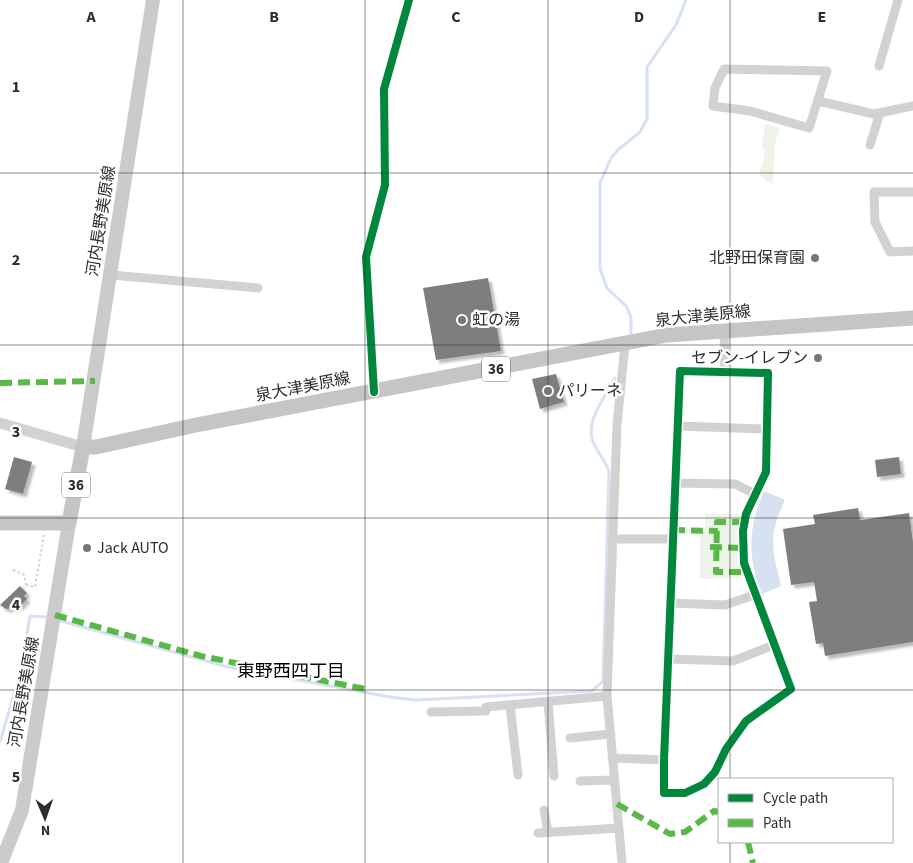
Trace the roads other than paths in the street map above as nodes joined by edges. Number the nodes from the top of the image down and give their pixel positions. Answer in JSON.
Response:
{"nodes":[{"id":1,"x":153,"y":0,"type":"edge"},
{"id":2,"x":409,"y":0,"type":"edge"},
{"id":3,"x":898,"y":0,"type":"edge"},
{"id":4,"x":879,"y":66,"type":"dead end"},
{"id":5,"x":818,"y":101,"type":"junction"},
{"id":6,"x":913,"y":106,"type":"edge"},
{"id":7,"x":880,"y":113,"type":"junction"},
{"id":8,"x":870,"y":144,"type":"dead end"},
{"id":9,"x":913,"y":192,"type":"edge"},
{"id":10,"x":913,"y":251,"type":"edge"},
{"id":11,"x":111,"y":275,"type":"junction"},
{"id":12,"x":258,"y":288,"type":"dead end"},
{"id":13,"x":913,"y":318,"type":"edge"},
{"id":14,"x":724,"y":330,"type":"junction"},
{"id":15,"x":625,"y":344,"type":"junction"},
{"id":16,"x":726,"y":371,"type":"junction"},
{"id":17,"x":374,"y":392,"type":"junction"},
{"id":18,"x":0,"y":423,"type":"edge"},
{"id":19,"x":678,"y":426,"type":"junction"},
{"id":20,"x":766,"y":429,"type":"junction"},
{"id":21,"x":83,"y":447,"type":"junction"},
{"id":22,"x":675,"y":483,"type":"junction"},
{"id":23,"x":755,"y":494,"type":"junction"},
{"id":24,"x":0,"y":523,"type":"edge"},
{"id":25,"x":70,"y":523,"type":"junction"},
{"id":26,"x":612,"y":539,"type":"junction"},
{"id":27,"x":673,"y":540,"type":"junction"},
{"id":28,"x":754,"y":595,"type":"junction"},
{"id":29,"x":670,"y":603,"type":"junction"},
{"id":30,"x":774,"y":645,"type":"junction"},
{"id":31,"x":668,"y":659,"type":"junction"},
{"id":32,"x":607,"y":696,"type":"junction"},
{"id":33,"x":548,"y":702,"type":"junction"},
{"id":34,"x":510,"y":705,"type":"junction"},
{"id":35,"x":431,"y":712,"type":"dead end"},
{"id":36,"x":611,"y":734,"type":"junction"},
{"id":37,"x":570,"y":738,"type":"dead end"},
{"id":38,"x":612,"y":758,"type":"junction"},
{"id":39,"x":664,"y":760,"type":"junction"},
{"id":40,"x":518,"y":775,"type":"dead end"},
{"id":41,"x":554,"y":776,"type":"dead end"},
{"id":42,"x":614,"y":780,"type":"junction"},
{"id":43,"x":580,"y":781,"type":"dead end"},
{"id":44,"x":544,"y":810,"type":"dead end"},
{"id":45,"x":619,"y":828,"type":"junction"},
{"id":46,"x":548,"y":832,"type":"junction"},
{"id":47,"x":538,"y":833,"type":"dead end"},
{"id":48,"x":1,"y":863,"type":"edge"},
{"id":49,"x":622,"y":863,"type":"edge"}],
"edges":[{"from":1,"to":11,"type":"main road","name":"河内長野美原線"},
{"from":2,"to":17,"type":"street"},
{"from":3,"to":4,"type":"street"},
{"from":5,"to":5,"type":"street"},
{"from":5,"to":7,"type":"street"},
{"from":6,"to":7,"type":"street"},
{"from":7,"to":8,"type":"street"},
{"from":9,"to":10,"type":"street"},
{"from":11,"to":12,"type":"street"},
{"from":11,"to":21,"type":"main road","name":"河内長野美原線"},
{"from":13,"to":14,"type":"main road","name":"泉大津美原線","number":"36"},
{"from":14,"to":15,"type":"main road","name":"泉大津美原線","number":"36"},
{"from":14,"to":16,"type":"street"},
{"from":15,"to":17,"type":"main road","name":"泉大津美原線","number":"36"},
{"from":15,"to":26,"type":"street"},
{"from":16,"to":19,"type":"street"},
{"from":16,"to":20,"type":"street"},
{"from":17,"to":21,"type":"main road","name":"泉大津美原線","number":"36"},
{"from":18,"to":21,"type":"street"},
{"from":19,"to":20,"type":"street"},
{"from":19,"to":22,"type":"street"},
{"from":20,"to":23,"type":"street"},
{"from":21,"to":25,"type":"main road","number":"36"},
{"from":22,"to":23,"type":"street"},
{"from":22,"to":27,"type":"street"},
{"from":23,"to":28,"type":"street"},
{"from":24,"to":25,"type":"main road"},
{"from":25,"to":48,"type":"main road","name":"河内長野美原線"},
{"from":26,"to":27,"type":"street"},
{"from":26,"to":32,"type":"street"},
{"from":27,"to":29,"type":"street"},
{"from":28,"to":29,"type":"street"},
{"from":28,"to":30,"type":"street"},
{"from":29,"to":31,"type":"street"},
{"from":30,"to":31,"type":"street"},
{"from":30,"to":39,"type":"street"},
{"from":31,"to":39,"type":"street"},
{"from":32,"to":33,"type":"street"},
{"from":32,"to":36,"type":"street"},
{"from":33,"to":34,"type":"street"},
{"from":33,"to":41,"type":"street"},
{"from":34,"to":35,"type":"street"},
{"from":34,"to":40,"type":"street"},
{"from":36,"to":37,"type":"street"},
{"from":36,"to":38,"type":"street"},
{"from":38,"to":39,"type":"street"},
{"from":38,"to":42,"type":"street"},
{"from":42,"to":43,"type":"street"},
{"from":42,"to":45,"type":"street"},
{"from":44,"to":46,"type":"street"},
{"from":45,"to":46,"type":"street"},
{"from":45,"to":49,"type":"street"},
{"from":46,"to":47,"type":"street"}]}
